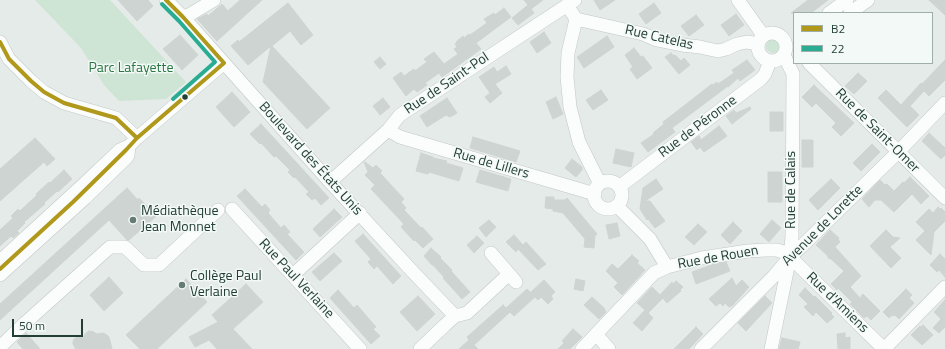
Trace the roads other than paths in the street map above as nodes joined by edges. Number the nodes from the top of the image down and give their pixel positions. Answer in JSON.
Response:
{"nodes":[{"id":1,"x":166,"y":0,"type":"edge"},
{"id":2,"x":214,"y":0,"type":"edge"},
{"id":3,"x":738,"y":0,"type":"edge"},
{"id":4,"x":847,"y":0,"type":"edge"},
{"id":5,"x":868,"y":0,"type":"edge"},
{"id":6,"x":571,"y":3,"type":"edge"},
{"id":7,"x":830,"y":12,"type":"edge"},
{"id":8,"x":851,"y":12,"type":"edge"},
{"id":9,"x":183,"y":17,"type":"junction"},
{"id":10,"x":576,"y":19,"type":"junction"},
{"id":11,"x":761,"y":40,"type":"junction"},
{"id":12,"x":0,"y":42,"type":"edge"},
{"id":13,"x":789,"y":49,"type":"edge"},
{"id":14,"x":770,"y":61,"type":"junction"},
{"id":15,"x":224,"y":63,"type":"junction"},
{"id":16,"x":810,"y":64,"type":"edge"},
{"id":17,"x":945,"y":103,"type":"edge"},
{"id":18,"x":388,"y":130,"type":"junction"},
{"id":19,"x":133,"y":142,"type":"junction"},
{"id":20,"x":898,"y":152,"type":"junction"},
{"id":21,"x":330,"y":182,"type":"junction"},
{"id":22,"x":619,"y":187,"type":"junction"},
{"id":23,"x":597,"y":189,"type":"junction"},
{"id":24,"x":945,"y":198,"type":"edge"},
{"id":25,"x":617,"y":206,"type":"junction"},
{"id":26,"x":232,"y":209,"type":"dead end"},
{"id":27,"x":218,"y":210,"type":"dead end"},
{"id":28,"x":360,"y":213,"type":"junction"},
{"id":29,"x":492,"y":253,"type":"dead end"},
{"id":30,"x":790,"y":257,"type":"junction"},
{"id":31,"x":0,"y":261,"type":"edge"},
{"id":32,"x":667,"y":267,"type":"junction"},
{"id":33,"x":0,"y":275,"type":"edge"},
{"id":34,"x":293,"y":275,"type":"junction"},
{"id":35,"x":945,"y":287,"type":"edge"},
{"id":36,"x":455,"y":316,"type":"junction"},
{"id":37,"x":596,"y":334,"type":"junction"},
{"id":38,"x":0,"y":347,"type":"edge"},
{"id":39,"x":360,"y":349,"type":"edge"},
{"id":40,"x":420,"y":349,"type":"edge"},
{"id":41,"x":582,"y":349,"type":"edge"},
{"id":42,"x":609,"y":349,"type":"edge"},
{"id":43,"x":701,"y":349,"type":"edge"},
{"id":44,"x":771,"y":349,"type":"edge"},
{"id":45,"x":884,"y":349,"type":"edge"}],
"edges":[{"from":1,"to":9,"type":"street","name":"Boulevard des États Unis"},
{"from":2,"to":9,"type":"street"},
{"from":3,"to":11,"type":"street"},
{"from":4,"to":7,"type":"street"},
{"from":5,"to":8,"type":"street"},
{"from":6,"to":10,"type":"street"},
{"from":6,"to":18,"type":"street","name":"Rue de Saint-Pol"},
{"from":9,"to":15,"type":"street","name":"Boulevard des États Unis"},
{"from":10,"to":11,"type":"street","name":"Rue Catelas"},
{"from":10,"to":23,"type":"street"},
{"from":11,"to":13,"type":"street"},
{"from":11,"to":14,"type":"street"},
{"from":12,"to":19,"type":"street"},
{"from":13,"to":14,"type":"street"},
{"from":13,"to":30,"type":"street","name":"Rue de Calais"},
{"from":14,"to":22,"type":"street","name":"Rue de Péronne"},
{"from":15,"to":19,"type":"street"},
{"from":15,"to":21,"type":"street","name":"Boulevard des États Unis"},
{"from":16,"to":20,"type":"street","name":"Rue de Saint-Omer"},
{"from":17,"to":20,"type":"street","name":"Avenue de Lorette"},
{"from":18,"to":21,"type":"street","name":"Rue de Saint-Pol"},
{"from":18,"to":23,"type":"street","name":"Rue de Lillers"},
{"from":19,"to":31,"type":"street"},
{"from":19,"to":33,"type":"street"},
{"from":20,"to":24,"type":"street","name":"Rue de Saint-Omer"},
{"from":20,"to":30,"type":"street","name":"Avenue de Lorette"},
{"from":21,"to":28,"type":"street","name":"Boulevard des États Unis"},
{"from":22,"to":23,"type":"street"},
{"from":22,"to":25,"type":"street"},
{"from":23,"to":25,"type":"street"},
{"from":25,"to":32,"type":"street"},
{"from":26,"to":34,"type":"street","name":"Rue Paul Verlaine"},
{"from":27,"to":38,"type":"street"},
{"from":28,"to":34,"type":"street"},
{"from":28,"to":36,"type":"street","name":"Boulevard des États Unis"},
{"from":29,"to":36,"type":"street"},
{"from":30,"to":32,"type":"street","name":"Rue de Rouen"},
{"from":30,"to":43,"type":"street","name":"Avenue de Lorette"},
{"from":30,"to":44,"type":"street","name":"Rue de Calais"},
{"from":30,"to":45,"type":"street","name":"Rue d'Amiens"},
{"from":32,"to":37,"type":"street","name":"Rue de Rouen"},
{"from":34,"to":39,"type":"street","name":"Rue Paul Verlaine"},
{"from":35,"to":45,"type":"street"},
{"from":36,"to":40,"type":"street"},
{"from":37,"to":41,"type":"street","name":"Rue de Rouen"},
{"from":37,"to":42,"type":"street"}]}
